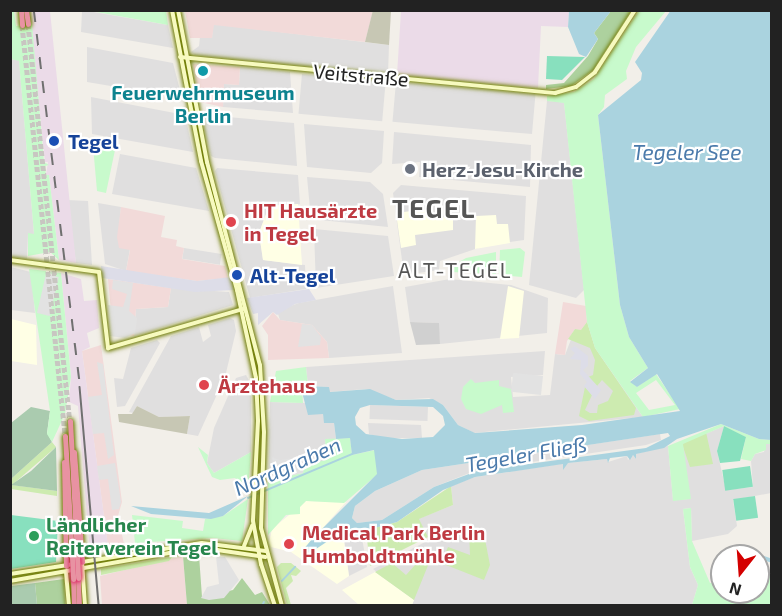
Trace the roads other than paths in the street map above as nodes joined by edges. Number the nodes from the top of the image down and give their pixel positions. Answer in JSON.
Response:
{"nodes":[{"id":1,"x":21,"y":10,"type":"edge"},
{"id":2,"x":26,"y":10,"type":"edge"},
{"id":3,"x":172,"y":10,"type":"edge"},
{"id":4,"x":178,"y":10,"type":"edge"},
{"id":5,"x":635,"y":10,"type":"edge"},
{"id":6,"x":181,"y":28,"type":"junction"},
{"id":7,"x":175,"y":29,"type":"junction"},
{"id":8,"x":180,"y":57,"type":"junction"},
{"id":9,"x":187,"y":58,"type":"junction"},
{"id":10,"x":201,"y":161,"type":"junction"},
{"id":11,"x":207,"y":162,"type":"junction"},
{"id":12,"x":10,"y":260,"type":"edge"},
{"id":13,"x":244,"y":309,"type":"junction"},
{"id":14,"x":70,"y":421,"type":"tunnel mouth"},
{"id":15,"x":68,"y":436,"type":"junction"},
{"id":16,"x":65,"y":445,"type":"junction"},
{"id":17,"x":253,"y":521,"type":"junction"},
{"id":18,"x":243,"y":546,"type":"junction"},
{"id":19,"x":258,"y":549,"type":"junction"},
{"id":20,"x":265,"y":551,"type":"junction"},
{"id":21,"x":74,"y":556,"type":"junction"},
{"id":22,"x":259,"y":556,"type":"junction"},
{"id":23,"x":266,"y":557,"type":"junction"},
{"id":24,"x":82,"y":562,"type":"junction"},
{"id":25,"x":66,"y":566,"type":"junction"},
{"id":26,"x":82,"y":570,"type":"junction"},
{"id":27,"x":66,"y":573,"type":"junction"},
{"id":28,"x":10,"y":574,"type":"edge"},
{"id":29,"x":75,"y":578,"type":"junction"},
{"id":30,"x":10,"y":581,"type":"edge"},
{"id":31,"x":69,"y":606,"type":"edge"},
{"id":32,"x":74,"y":606,"type":"edge"},
{"id":33,"x":79,"y":606,"type":"edge"},
{"id":34,"x":85,"y":606,"type":"edge"},
{"id":35,"x":275,"y":606,"type":"edge"},
{"id":36,"x":282,"y":606,"type":"edge"}],
"edges":[{"from":1,"to":2,"type":"highway"},
{"from":3,"to":7,"type":"main road"},
{"from":4,"to":6,"type":"main road"},
{"from":5,"to":9,"type":"main road","name":"Veitstraße"},
{"from":6,"to":7,"type":"main road"},
{"from":6,"to":9,"type":"main road"},
{"from":7,"to":8,"type":"main road"},
{"from":8,"to":9,"type":"main road","name":"Veitstraße"},
{"from":8,"to":10,"type":"main road"},
{"from":9,"to":11,"type":"main road"},
{"from":10,"to":11,"type":"main road"},
{"from":10,"to":13,"type":"main road"},
{"from":11,"to":13,"type":"main road"},
{"from":12,"to":13,"type":"main road"},
{"from":13,"to":17,"type":"main road"},
{"from":13,"to":20,"type":"main road"},
{"from":14,"to":15,"type":"highway"},
{"from":15,"to":16,"type":"highway"},
{"from":15,"to":21,"type":"highway"},
{"from":15,"to":24,"type":"highway"},
{"from":16,"to":21,"type":"highway"},
{"from":16,"to":25,"type":"highway"},
{"from":17,"to":18,"type":"main road"},
{"from":17,"to":19,"type":"main road"},
{"from":18,"to":19,"type":"main road"},
{"from":18,"to":24,"type":"main road"},
{"from":19,"to":20,"type":"main road"},
{"from":19,"to":22,"type":"main road"},
{"from":20,"to":23,"type":"main road"},
{"from":21,"to":29,"type":"highway","bridge":true},
{"from":22,"to":23,"type":"main road"},
{"from":22,"to":26,"type":"main road"},
{"from":22,"to":35,"type":"main road"},
{"from":23,"to":36,"type":"main road"},
{"from":24,"to":25,"type":"main road"},
{"from":24,"to":26,"type":"main road"},
{"from":25,"to":27,"type":"main road"},
{"from":25,"to":28,"type":"main road"},
{"from":26,"to":27,"type":"main road"},
{"from":26,"to":34,"type":"main road"},
{"from":27,"to":30,"type":"main road"},
{"from":27,"to":31,"type":"main road"},
{"from":29,"to":32,"type":"highway"},
{"from":29,"to":33,"type":"highway"}]}
